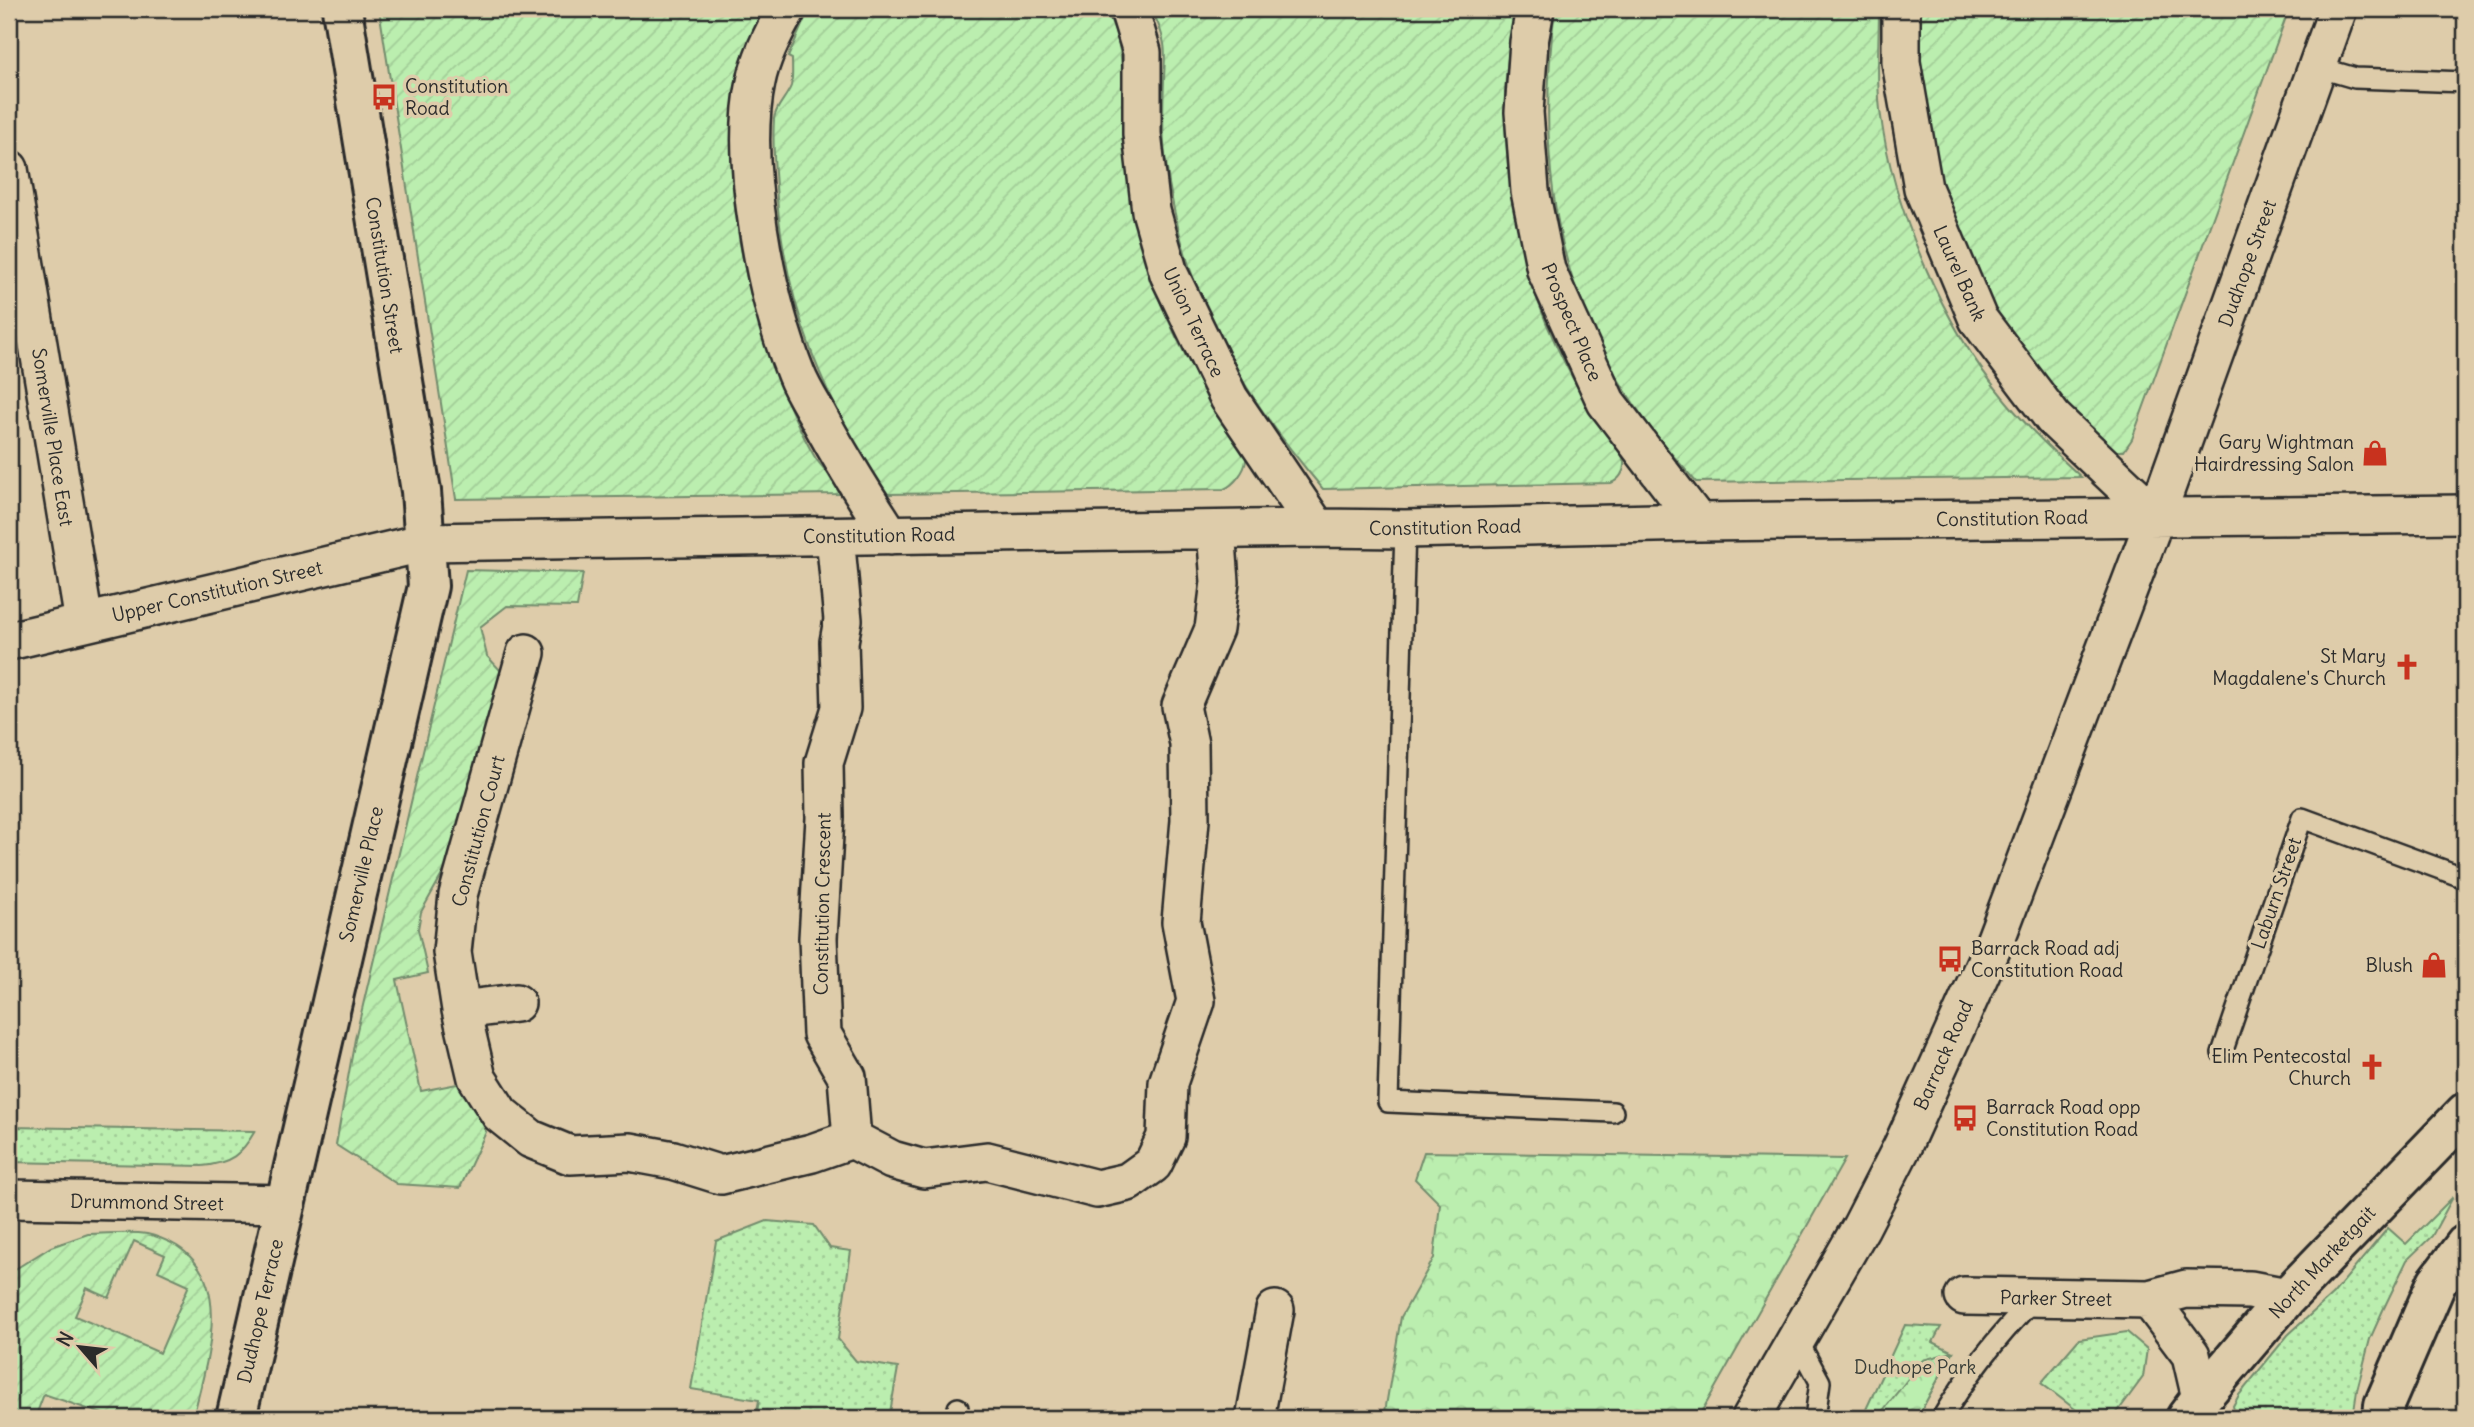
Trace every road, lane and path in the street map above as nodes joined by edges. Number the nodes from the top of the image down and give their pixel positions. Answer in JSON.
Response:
{"nodes":[{"id":1,"x":342,"y":9,"type":"edge"},
{"id":2,"x":787,"y":9,"type":"edge"},
{"id":3,"x":1129,"y":9,"type":"edge"},
{"id":4,"x":1535,"y":9,"type":"edge"},
{"id":5,"x":1900,"y":9,"type":"edge"},
{"id":6,"x":2338,"y":9,"type":"edge"},
{"id":7,"x":2317,"y":67,"type":"junction"},
{"id":8,"x":2465,"y":82,"type":"edge"},
{"id":9,"x":9,"y":169,"type":"edge"},
{"id":10,"x":2465,"y":514,"type":"edge"},
{"id":11,"x":2156,"y":516,"type":"junction"},
{"id":12,"x":1698,"y":522,"type":"junction"},
{"id":13,"x":1317,"y":528,"type":"junction"},
{"id":14,"x":1405,"y":529,"type":"junction"},
{"id":15,"x":1216,"y":530,"type":"junction"},
{"id":16,"x":890,"y":535,"type":"junction"},
{"id":17,"x":835,"y":536,"type":"junction"},
{"id":18,"x":426,"y":542,"type":"junction"},
{"id":19,"x":84,"y":622,"type":"junction"},
{"id":20,"x":9,"y":641,"type":"edge"},
{"id":21,"x":526,"y":653,"type":"dead end"},
{"id":22,"x":2465,"y":878,"type":"edge"},
{"id":23,"x":516,"y":1003,"type":"dead end"},
{"id":24,"x":461,"y":1010,"type":"junction"},
{"id":25,"x":2222,"y":1053,"type":"dead end"},
{"id":26,"x":1612,"y":1112,"type":"dead end"},
{"id":27,"x":2465,"y":1113,"type":"edge"},
{"id":28,"x":852,"y":1139,"type":"junction"},
{"id":29,"x":10,"y":1201,"type":"edge"},
{"id":30,"x":285,"y":1205,"type":"junction"},
{"id":31,"x":2465,"y":1245,"type":"edge"},
{"id":32,"x":1964,"y":1296,"type":"dead end"},
{"id":33,"x":2036,"y":1297,"type":"junction"},
{"id":34,"x":2287,"y":1297,"type":"junction"},
{"id":35,"x":2149,"y":1299,"type":"junction"},
{"id":36,"x":1276,"y":1310,"type":"dead end"},
{"id":37,"x":1797,"y":1339,"type":"junction"},
{"id":38,"x":2193,"y":1408,"type":"edge"},
{"id":39,"x":236,"y":1418,"type":"edge"},
{"id":40,"x":1255,"y":1418,"type":"edge"},
{"id":41,"x":1751,"y":1418,"type":"edge"},
{"id":42,"x":1815,"y":1418,"type":"edge"},
{"id":43,"x":1941,"y":1418,"type":"edge"},
{"id":44,"x":2383,"y":1418,"type":"edge"}],
"edges":[{"from":1,"to":18,"type":"street","name":"Constitution Street"},
{"from":2,"to":16,"type":"street"},
{"from":3,"to":13,"type":"street","name":"Union Terrace"},
{"from":4,"to":12,"type":"street","name":"Prospect Place"},
{"from":5,"to":11,"type":"street","name":"Laurel Bank"},
{"from":6,"to":7,"type":"street","name":"Dudhope Street"},
{"from":7,"to":8,"type":"lane"},
{"from":7,"to":11,"type":"street","name":"Dudhope Street"},
{"from":9,"to":19,"type":"street","name":"Somerville Place East"},
{"from":10,"to":11,"type":"street","name":"Constitution Road"},
{"from":11,"to":12,"type":"street","name":"Constitution Road"},
{"from":11,"to":37,"type":"street","name":"Barrack Road"},
{"from":12,"to":14,"type":"street","name":"Constitution Road"},
{"from":13,"to":14,"type":"street","name":"Constitution Road"},
{"from":13,"to":15,"type":"street","name":"Constitution Road"},
{"from":14,"to":26,"type":"lane"},
{"from":15,"to":16,"type":"street","name":"Constitution Road"},
{"from":15,"to":28,"type":"street"},
{"from":16,"to":17,"type":"street","name":"Constitution Road"},
{"from":17,"to":18,"type":"street","name":"Constitution Road"},
{"from":17,"to":28,"type":"street","name":"Constitution Crescent"},
{"from":18,"to":19,"type":"street","name":"Upper Constitution Street"},
{"from":18,"to":30,"type":"street","name":"Somerville Place"},
{"from":19,"to":20,"type":"street","name":"Upper Constitution Street"},
{"from":21,"to":24,"type":"street","name":"Constitution Court"},
{"from":22,"to":25,"type":"lane","name":"Laburn Street"},
{"from":23,"to":24,"type":"street"},
{"from":24,"to":28,"type":"street","name":"Constitution Court"},
{"from":27,"to":34,"type":"street","name":"North Marketgait"},
{"from":29,"to":30,"type":"street","name":"Drummond Street"},
{"from":30,"to":39,"type":"street","name":"Dudhope Terrace"},
{"from":31,"to":44,"type":"street"},
{"from":32,"to":33,"type":"street","name":"Parker Street"},
{"from":33,"to":35,"type":"street","name":"Parker Street"},
{"from":33,"to":43,"type":"lane"},
{"from":34,"to":35,"type":"street","name":"Parker Street"},
{"from":34,"to":38,"type":"street","name":"North Marketgait"},
{"from":35,"to":38,"type":"street"},
{"from":36,"to":40,"type":"street"},
{"from":37,"to":41,"type":"street","name":"Barrack Road"},
{"from":37,"to":42,"type":"lane"}]}
